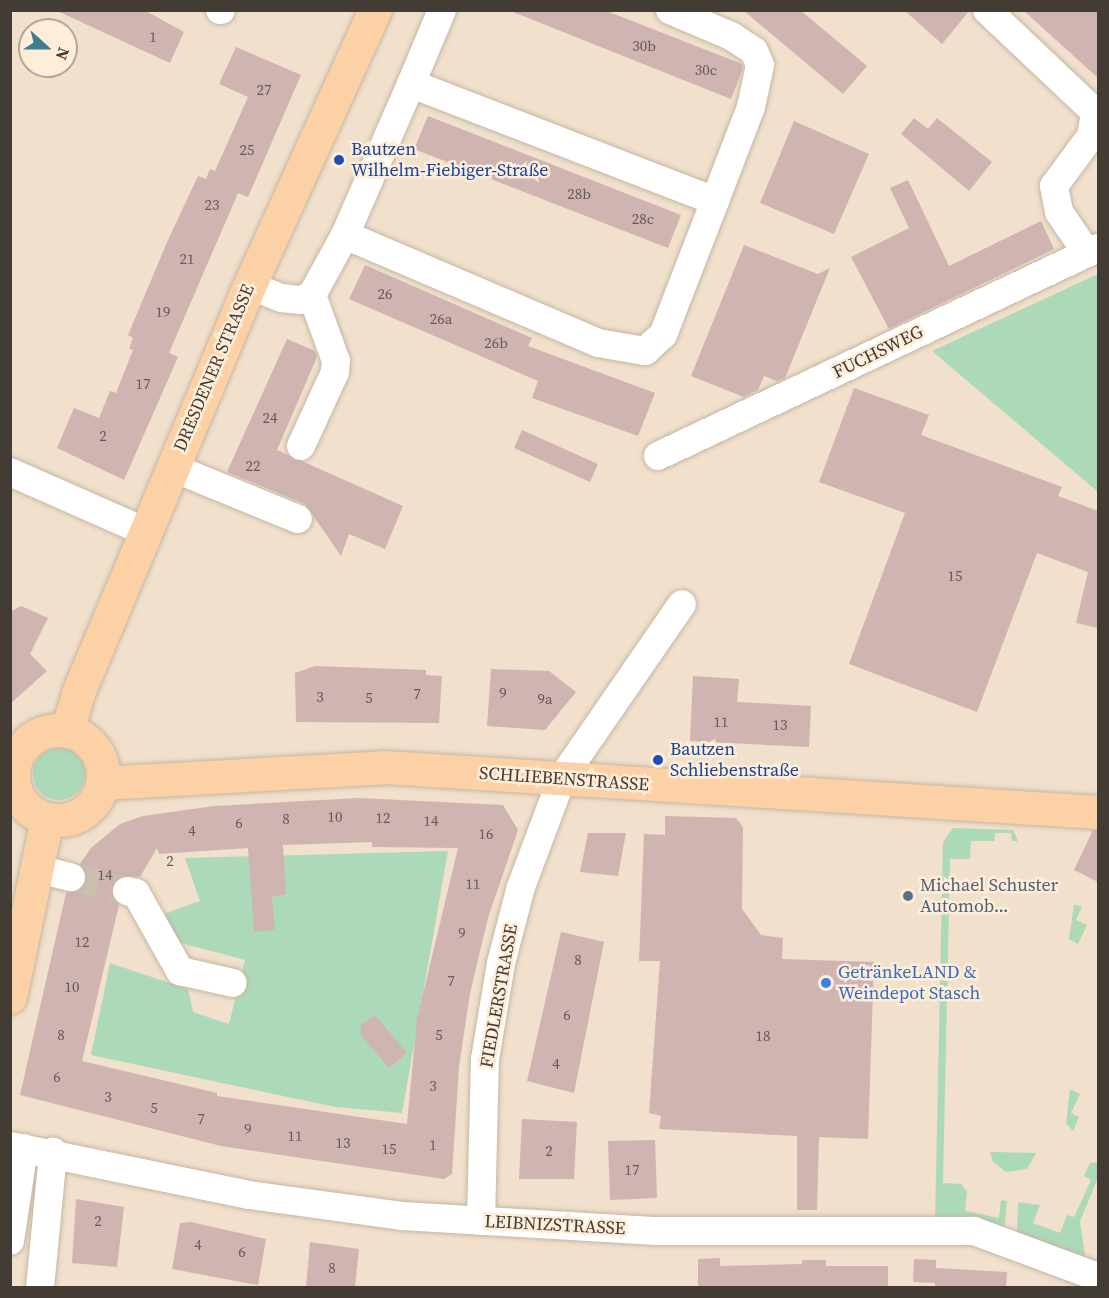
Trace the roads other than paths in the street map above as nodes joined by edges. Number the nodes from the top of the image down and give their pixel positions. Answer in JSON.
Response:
{"nodes":[{"id":1,"x":375,"y":10,"type":"edge"},
{"id":2,"x":442,"y":10,"type":"edge"},
{"id":3,"x":670,"y":10,"type":"edge"},
{"id":4,"x":987,"y":10,"type":"edge"},
{"id":5,"x":411,"y":84,"type":"junction"},
{"id":6,"x":715,"y":201,"type":"junction"},
{"id":7,"x":345,"y":235,"type":"junction"},
{"id":8,"x":1093,"y":250,"type":"edge"},
{"id":9,"x":249,"y":285,"type":"junction"},
{"id":10,"x":312,"y":295,"type":"junction"},
{"id":11,"x":301,"y":446,"type":"dead end"},
{"id":12,"x":658,"y":456,"type":"dead end"},
{"id":13,"x":171,"y":467,"type":"junction"},
{"id":14,"x":10,"y":472,"type":"edge"},
{"id":15,"x":298,"y":519,"type":"dead end"},
{"id":16,"x":144,"y":531,"type":"junction"},
{"id":17,"x":681,"y":604,"type":"dead end"},
{"id":18,"x":67,"y":730,"type":"junction"},
{"id":19,"x":562,"y":778,"type":"junction"},
{"id":20,"x":12,"y":782,"type":"edge"},
{"id":21,"x":102,"y":783,"type":"junction"},
{"id":22,"x":1098,"y":812,"type":"edge"},
{"id":23,"x":47,"y":819,"type":"junction"},
{"id":24,"x":38,"y":869,"type":"junction"},
{"id":25,"x":71,"y":877,"type":"tunnel mouth"},
{"id":26,"x":127,"y":891,"type":"tunnel mouth"},
{"id":27,"x":233,"y":983,"type":"dead end"},
{"id":28,"x":10,"y":997,"type":"edge"},
{"id":29,"x":17,"y":1147,"type":"edge"},
{"id":30,"x":53,"y":1152,"type":"junction"},
{"id":31,"x":481,"y":1221,"type":"junction"},
{"id":32,"x":10,"y":1241,"type":"edge"},
{"id":33,"x":1098,"y":1277,"type":"edge"},
{"id":34,"x":40,"y":1287,"type":"edge"}],
"edges":[{"from":1,"to":9,"type":"main road","name":"DRESDENER STRASSE"},
{"from":2,"to":5,"type":"street"},
{"from":3,"to":6,"type":"street"},
{"from":4,"to":8,"type":"street"},
{"from":5,"to":6,"type":"street"},
{"from":5,"to":7,"type":"street"},
{"from":6,"to":7,"type":"street"},
{"from":7,"to":10,"type":"street"},
{"from":8,"to":12,"type":"street","name":"FUCHSWEG"},
{"from":9,"to":10,"type":"street"},
{"from":9,"to":13,"type":"main road","name":"DRESDENER STRASSE"},
{"from":10,"to":11,"type":"street"},
{"from":13,"to":15,"type":"street"},
{"from":13,"to":16,"type":"main road","name":"DRESDENER STRASSE"},
{"from":14,"to":16,"type":"street"},
{"from":16,"to":18,"type":"main road","name":"DRESDENER STRASSE"},
{"from":17,"to":19,"type":"street","name":"FIEDLERSTRASSE"},
{"from":18,"to":20,"type":"main road"},
{"from":18,"to":21,"type":"main road"},
{"from":19,"to":21,"type":"main road","name":"SCHLIEBENSTRASSE"},
{"from":19,"to":22,"type":"main road","name":"SCHLIEBENSTRASSE"},
{"from":19,"to":31,"type":"street","name":"FIEDLERSTRASSE"},
{"from":20,"to":23,"type":"main road"},
{"from":21,"to":23,"type":"main road"},
{"from":23,"to":24,"type":"main road"},
{"from":24,"to":25,"type":"street"},
{"from":24,"to":28,"type":"main road"},
{"from":26,"to":27,"type":"street"},
{"from":29,"to":30,"type":"street","name":"LEIBNIZSTRASSE"},
{"from":29,"to":32,"type":"street"},
{"from":30,"to":31,"type":"street","name":"LEIBNIZSTRASSE"},
{"from":30,"to":34,"type":"street"},
{"from":31,"to":33,"type":"street","name":"LEIBNIZSTRASSE"}]}
